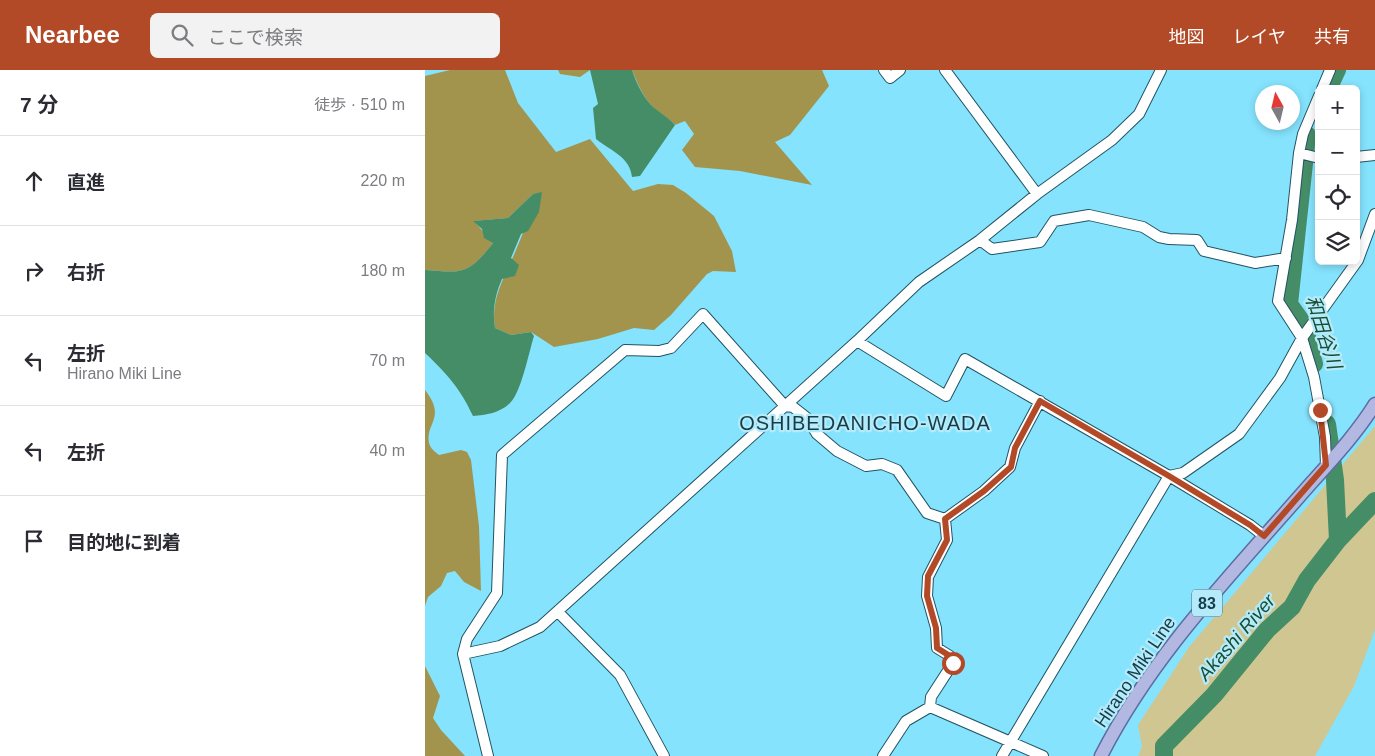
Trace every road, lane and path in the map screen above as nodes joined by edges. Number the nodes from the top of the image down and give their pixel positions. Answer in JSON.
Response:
{"nodes":[{"id":1,"x":884,"y":70,"type":"edge"},
{"id":2,"x":900,"y":70,"type":"edge"},
{"id":3,"x":945,"y":70,"type":"edge"},
{"id":4,"x":1161,"y":70,"type":"edge"},
{"id":5,"x":1330,"y":70,"type":"edge"},
{"id":6,"x":1324,"y":85,"type":"edge"},
{"id":7,"x":1315,"y":106,"type":"edge"},
{"id":8,"x":1299,"y":153,"type":"junction"},
{"id":9,"x":1375,"y":155,"type":"edge"},
{"id":10,"x":1315,"y":157,"type":"edge"},
{"id":11,"x":1360,"y":157,"type":"edge"},
{"id":12,"x":1037,"y":194,"type":"junction"},
{"id":13,"x":1375,"y":214,"type":"edge"},
{"id":14,"x":980,"y":240,"type":"junction"},
{"id":15,"x":1286,"y":258,"type":"junction"},
{"id":16,"x":1302,"y":338,"type":"junction"},
{"id":17,"x":857,"y":341,"type":"junction"},
{"id":18,"x":1040,"y":401,"type":"junction"},
{"id":19,"x":1375,"y":404,"type":"edge"},
{"id":20,"x":785,"y":406,"type":"junction"},
{"id":21,"x":1330,"y":460,"type":"junction"},
{"id":22,"x":1169,"y":476,"type":"junction"},
{"id":23,"x":945,"y":519,"type":"junction"},
{"id":24,"x":1264,"y":536,"type":"junction"},
{"id":25,"x":558,"y":612,"type":"junction"},
{"id":26,"x":463,"y":654,"type":"junction"},
{"id":27,"x":930,"y":707,"type":"junction"},
{"id":28,"x":1012,"y":741,"type":"junction"},
{"id":29,"x":488,"y":756,"type":"edge"},
{"id":30,"x":664,"y":756,"type":"edge"},
{"id":31,"x":883,"y":756,"type":"edge"},
{"id":32,"x":1002,"y":756,"type":"edge"},
{"id":33,"x":1043,"y":756,"type":"edge"},
{"id":34,"x":1101,"y":756,"type":"edge"}],
"edges":[{"from":1,"to":2,"type":"street"},
{"from":3,"to":12,"type":"street"},
{"from":4,"to":12,"type":"street"},
{"from":5,"to":6,"type":"street"},
{"from":7,"to":8,"type":"street"},
{"from":8,"to":10,"type":"street"},
{"from":8,"to":15,"type":"street"},
{"from":9,"to":11,"type":"street"},
{"from":12,"to":14,"type":"street"},
{"from":13,"to":16,"type":"street"},
{"from":14,"to":15,"type":"street"},
{"from":14,"to":17,"type":"street"},
{"from":15,"to":16,"type":"street"},
{"from":16,"to":21,"type":"street"},
{"from":16,"to":22,"type":"street"},
{"from":17,"to":18,"type":"street"},
{"from":17,"to":20,"type":"street"},
{"from":18,"to":22,"type":"street"},
{"from":18,"to":23,"type":"street"},
{"from":19,"to":21,"type":"main road","name":"Hirano Miki Line","number":"83"},
{"from":20,"to":23,"type":"street"},
{"from":20,"to":25,"type":"street"},
{"from":20,"to":26,"type":"street"},
{"from":21,"to":24,"type":"main road","name":"Hirano Miki Line","number":"83"},
{"from":22,"to":24,"type":"street"},
{"from":22,"to":28,"type":"street"},
{"from":23,"to":27,"type":"street"},
{"from":24,"to":34,"type":"main road","name":"Hirano Miki Line","number":"83"},
{"from":25,"to":26,"type":"street"},
{"from":25,"to":30,"type":"street"},
{"from":26,"to":29,"type":"street"},
{"from":27,"to":28,"type":"street"},
{"from":27,"to":31,"type":"street"},
{"from":28,"to":32,"type":"street"},
{"from":28,"to":33,"type":"street"}]}
